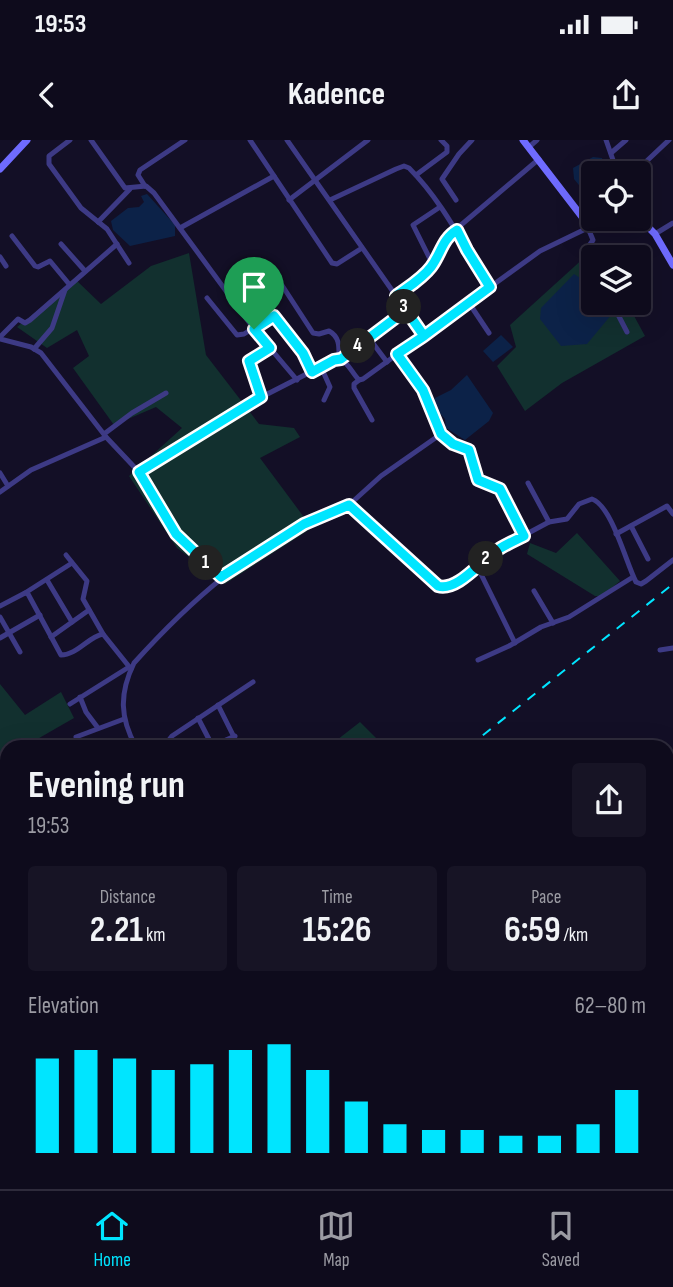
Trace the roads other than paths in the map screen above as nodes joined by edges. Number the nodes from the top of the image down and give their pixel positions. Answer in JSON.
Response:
{"nodes":[{"id":1,"x":27,"y":140,"type":"edge"},
{"id":2,"x":70,"y":140,"type":"edge"},
{"id":3,"x":91,"y":140,"type":"edge"},
{"id":4,"x":185,"y":140,"type":"edge"},
{"id":5,"x":250,"y":140,"type":"edge"},
{"id":6,"x":287,"y":140,"type":"edge"},
{"id":7,"x":368,"y":140,"type":"edge"},
{"id":8,"x":441,"y":140,"type":"edge"},
{"id":9,"x":472,"y":140,"type":"edge"},
{"id":10,"x":523,"y":140,"type":"edge"},
{"id":11,"x":537,"y":140,"type":"edge"},
{"id":12,"x":606,"y":140,"type":"edge"},
{"id":13,"x":626,"y":140,"type":"edge"},
{"id":14,"x":669,"y":140,"type":"edge"},
{"id":15,"x":529,"y":147,"type":"junction"},
{"id":16,"x":611,"y":153,"type":"junction"},
{"id":17,"x":538,"y":159,"type":"junction"},
{"id":18,"x":615,"y":161,"type":"edge"},
{"id":19,"x":647,"y":161,"type":"edge"},
{"id":20,"x":0,"y":169,"type":"edge"},
{"id":21,"x":274,"y":176,"type":"junction"},
{"id":22,"x":416,"y":176,"type":"junction"},
{"id":23,"x":316,"y":180,"type":"junction"},
{"id":24,"x":146,"y":186,"type":"junction"},
{"id":25,"x":130,"y":189,"type":"junction"},
{"id":26,"x":289,"y":200,"type":"junction"},
{"id":27,"x":456,"y":200,"type":"dead end"},
{"id":28,"x":330,"y":201,"type":"junction"},
{"id":29,"x":440,"y":207,"type":"junction"},
{"id":30,"x":581,"y":215,"type":"edge"},
{"id":31,"x":98,"y":222,"type":"junction"},
{"id":32,"x":673,"y":223,"type":"edge"},
{"id":33,"x":180,"y":228,"type":"junction"},
{"id":34,"x":457,"y":230,"type":"junction"},
{"id":35,"x":651,"y":230,"type":"edge"},
{"id":36,"x":581,"y":231,"type":"edge"},
{"id":37,"x":655,"y":234,"type":"junction"},
{"id":38,"x":12,"y":236,"type":"dead end"},
{"id":39,"x":61,"y":244,"type":"dead end"},
{"id":40,"x":117,"y":244,"type":"junction"},
{"id":41,"x":362,"y":248,"type":"junction"},
{"id":42,"x":0,"y":257,"type":"edge"},
{"id":43,"x":128,"y":263,"type":"dead end"},
{"id":44,"x":6,"y":265,"type":"dead end"},
{"id":45,"x":433,"y":265,"type":"junction"},
{"id":46,"x":673,"y":265,"type":"edge"},
{"id":47,"x":85,"y":271,"type":"junction"},
{"id":48,"x":276,"y":276,"type":"dead end"},
{"id":49,"x":68,"y":286,"type":"junction"},
{"id":50,"x":490,"y":287,"type":"junction"},
{"id":51,"x":396,"y":296,"type":"junction"},
{"id":52,"x":207,"y":298,"type":"dead end"},
{"id":53,"x":469,"y":303,"type":"junction"},
{"id":54,"x":406,"y":310,"type":"junction"},
{"id":55,"x":619,"y":315,"type":"edge"},
{"id":56,"x":254,"y":329,"type":"junction"},
{"id":57,"x":628,"y":332,"type":"dead end"},
{"id":58,"x":489,"y":333,"type":"dead end"},
{"id":59,"x":424,"y":336,"type":"junction"},
{"id":60,"x":0,"y":338,"type":"edge"},
{"id":61,"x":369,"y":338,"type":"junction"},
{"id":62,"x":270,"y":348,"type":"junction"},
{"id":63,"x":34,"y":349,"type":"junction"},
{"id":64,"x":397,"y":354,"type":"junction"},
{"id":65,"x":340,"y":358,"type":"junction"},
{"id":66,"x":387,"y":362,"type":"junction"},
{"id":67,"x":321,"y":367,"type":"junction"},
{"id":68,"x":312,"y":372,"type":"junction"},
{"id":69,"x":297,"y":380,"type":"junction"},
{"id":70,"x":359,"y":380,"type":"junction"},
{"id":71,"x":166,"y":393,"type":"dead end"},
{"id":72,"x":261,"y":397,"type":"junction"},
{"id":73,"x":324,"y":400,"type":"dead end"},
{"id":74,"x":372,"y":420,"type":"dead end"},
{"id":75,"x":441,"y":434,"type":"junction"},
{"id":76,"x":105,"y":436,"type":"junction"},
{"id":77,"x":139,"y":472,"type":"junction"},
{"id":78,"x":0,"y":473,"type":"edge"},
{"id":79,"x":528,"y":483,"type":"dead end"},
{"id":80,"x":8,"y":486,"type":"junction"},
{"id":81,"x":0,"y":492,"type":"edge"},
{"id":82,"x":349,"y":505,"type":"junction"},
{"id":83,"x":673,"y":514,"type":"edge"},
{"id":84,"x":549,"y":522,"type":"junction"},
{"id":85,"x":631,"y":526,"type":"junction"},
{"id":86,"x":616,"y":534,"type":"junction"},
{"id":87,"x":524,"y":536,"type":"junction"},
{"id":88,"x":66,"y":555,"type":"dead end"},
{"id":89,"x":648,"y":558,"type":"dead end"},
{"id":90,"x":673,"y":560,"type":"edge"},
{"id":91,"x":72,"y":563,"type":"junction"},
{"id":92,"x":477,"y":566,"type":"junction"},
{"id":93,"x":221,"y":577,"type":"junction"},
{"id":94,"x":633,"y":577,"type":"junction"},
{"id":95,"x":47,"y":580,"type":"junction"},
{"id":96,"x":534,"y":591,"type":"dead end"},
{"id":97,"x":25,"y":593,"type":"junction"},
{"id":98,"x":0,"y":606,"type":"edge"},
{"id":99,"x":89,"y":610,"type":"junction"},
{"id":100,"x":40,"y":615,"type":"junction"},
{"id":101,"x":0,"y":617,"type":"edge"},
{"id":102,"x":72,"y":622,"type":"junction"},
{"id":103,"x":553,"y":623,"type":"junction"},
{"id":104,"x":9,"y":632,"type":"junction"},
{"id":105,"x":103,"y":634,"type":"junction"},
{"id":106,"x":51,"y":637,"type":"junction"},
{"id":107,"x":0,"y":638,"type":"edge"},
{"id":108,"x":515,"y":643,"type":"junction"},
{"id":109,"x":673,"y":648,"type":"edge"},
{"id":110,"x":660,"y":650,"type":"dead end"},
{"id":111,"x":20,"y":652,"type":"dead end"},
{"id":112,"x":478,"y":660,"type":"dead end"},
{"id":113,"x":130,"y":668,"type":"junction"},
{"id":114,"x":253,"y":682,"type":"dead end"},
{"id":115,"x":80,"y":697,"type":"junction"},
{"id":116,"x":70,"y":704,"type":"dead end"},
{"id":117,"x":218,"y":705,"type":"junction"},
{"id":118,"x":198,"y":718,"type":"junction"},
{"id":119,"x":124,"y":723,"type":"junction"},
{"id":120,"x":98,"y":728,"type":"junction"},
{"id":121,"x":235,"y":736,"type":"junction"},
{"id":122,"x":76,"y":737,"type":"dead end"},
{"id":123,"x":132,"y":740,"type":"edge"},
{"id":124,"x":170,"y":740,"type":"edge"},
{"id":125,"x":209,"y":740,"type":"edge"},
{"id":126,"x":227,"y":740,"type":"edge"},
{"id":127,"x":236,"y":740,"type":"edge"}],
"edges":[{"from":1,"to":20,"type":"street"},
{"from":2,"to":31,"type":"street"},
{"from":3,"to":25,"type":"street"},
{"from":4,"to":24,"type":"street"},
{"from":5,"to":21,"type":"street"},
{"from":6,"to":23,"type":"street"},
{"from":7,"to":23,"type":"street"},
{"from":8,"to":22,"type":"street"},
{"from":9,"to":27,"type":"street"},
{"from":10,"to":15,"type":"street"},
{"from":11,"to":15,"type":"street"},
{"from":12,"to":16,"type":"street"},
{"from":13,"to":16,"type":"street"},
{"from":14,"to":19,"type":"street"},
{"from":15,"to":17,"type":"street"},
{"from":16,"to":18,"type":"street"},
{"from":17,"to":30,"type":"street"},
{"from":17,"to":34,"type":"street"},
{"from":21,"to":26,"type":"street"},
{"from":21,"to":33,"type":"street"},
{"from":22,"to":28,"type":"street"},
{"from":22,"to":29,"type":"street"},
{"from":23,"to":26,"type":"street"},
{"from":23,"to":28,"type":"street"},
{"from":24,"to":25,"type":"street"},
{"from":24,"to":33,"type":"street"},
{"from":25,"to":31,"type":"street"},
{"from":26,"to":41,"type":"street"},
{"from":28,"to":41,"type":"street"},
{"from":29,"to":34,"type":"street"},
{"from":29,"to":45,"type":"street"},
{"from":31,"to":40,"type":"street"},
{"from":32,"to":37,"type":"street"},
{"from":33,"to":56,"type":"street"},
{"from":34,"to":45,"type":"street"},
{"from":34,"to":50,"type":"street"},
{"from":35,"to":37,"type":"street"},
{"from":36,"to":50,"type":"street"},
{"from":37,"to":46,"type":"street"},
{"from":38,"to":49,"type":"street"},
{"from":39,"to":47,"type":"street"},
{"from":40,"to":43,"type":"street"},
{"from":40,"to":47,"type":"street"},
{"from":41,"to":51,"type":"street"},
{"from":42,"to":44,"type":"street"},
{"from":45,"to":51,"type":"street"},
{"from":47,"to":49,"type":"street"},
{"from":48,"to":65,"type":"street"},
{"from":49,"to":60,"type":"street"},
{"from":49,"to":63,"type":"street"},
{"from":50,"to":53,"type":"street"},
{"from":51,"to":54,"type":"street"},
{"from":52,"to":56,"type":"street"},
{"from":53,"to":58,"type":"street"},
{"from":53,"to":59,"type":"street"},
{"from":54,"to":59,"type":"street"},
{"from":54,"to":61,"type":"street"},
{"from":55,"to":57,"type":"street"},
{"from":56,"to":62,"type":"street"},
{"from":56,"to":68,"type":"street"},
{"from":59,"to":64,"type":"street"},
{"from":60,"to":63,"type":"street"},
{"from":61,"to":65,"type":"street"},
{"from":61,"to":66,"type":"street"},
{"from":62,"to":69,"type":"street"},
{"from":62,"to":72,"type":"street"},
{"from":63,"to":76,"type":"street"},
{"from":64,"to":66,"type":"street"},
{"from":64,"to":75,"type":"street"},
{"from":65,"to":67,"type":"street"},
{"from":65,"to":70,"type":"street"},
{"from":66,"to":70,"type":"street"},
{"from":67,"to":68,"type":"street"},
{"from":67,"to":73,"type":"street"},
{"from":68,"to":69,"type":"street"},
{"from":69,"to":72,"type":"street"},
{"from":70,"to":74,"type":"street"},
{"from":71,"to":76,"type":"street"},
{"from":72,"to":77,"type":"street"},
{"from":75,"to":82,"type":"street"},
{"from":75,"to":87,"type":"street"},
{"from":76,"to":77,"type":"street"},
{"from":76,"to":80,"type":"street"},
{"from":77,"to":93,"type":"street"},
{"from":78,"to":80,"type":"street"},
{"from":79,"to":84,"type":"street"},
{"from":80,"to":81,"type":"street"},
{"from":82,"to":92,"type":"street"},
{"from":82,"to":93,"type":"street"},
{"from":83,"to":85,"type":"street"},
{"from":84,"to":86,"type":"street"},
{"from":84,"to":87,"type":"street"},
{"from":85,"to":86,"type":"street"},
{"from":85,"to":89,"type":"street"},
{"from":86,"to":94,"type":"street"},
{"from":87,"to":92,"type":"street"},
{"from":88,"to":91,"type":"street"},
{"from":90,"to":94,"type":"street"},
{"from":91,"to":95,"type":"street"},
{"from":91,"to":99,"type":"street"},
{"from":92,"to":108,"type":"street"},
{"from":93,"to":113,"type":"street"},
{"from":94,"to":103,"type":"street"},
{"from":95,"to":97,"type":"street"},
{"from":95,"to":102,"type":"street"},
{"from":96,"to":103,"type":"street"},
{"from":97,"to":98,"type":"street"},
{"from":97,"to":100,"type":"street"},
{"from":99,"to":102,"type":"street"},
{"from":99,"to":105,"type":"street"},
{"from":100,"to":104,"type":"street"},
{"from":100,"to":106,"type":"street"},
{"from":101,"to":104,"type":"street"},
{"from":102,"to":106,"type":"street"},
{"from":103,"to":108,"type":"street"},
{"from":104,"to":107,"type":"street"},
{"from":104,"to":111,"type":"street"},
{"from":105,"to":106,"type":"street"},
{"from":105,"to":113,"type":"street"},
{"from":108,"to":112,"type":"street"},
{"from":109,"to":110,"type":"street"},
{"from":113,"to":115,"type":"street"},
{"from":113,"to":119,"type":"street"},
{"from":114,"to":117,"type":"street"},
{"from":115,"to":116,"type":"street"},
{"from":115,"to":120,"type":"street"},
{"from":117,"to":118,"type":"street"},
{"from":117,"to":121,"type":"street"},
{"from":118,"to":124,"type":"street"},
{"from":118,"to":125,"type":"street"},
{"from":119,"to":120,"type":"street"},
{"from":119,"to":123,"type":"street"},
{"from":120,"to":122,"type":"street"},
{"from":121,"to":126,"type":"street"},
{"from":121,"to":127,"type":"street"}]}
